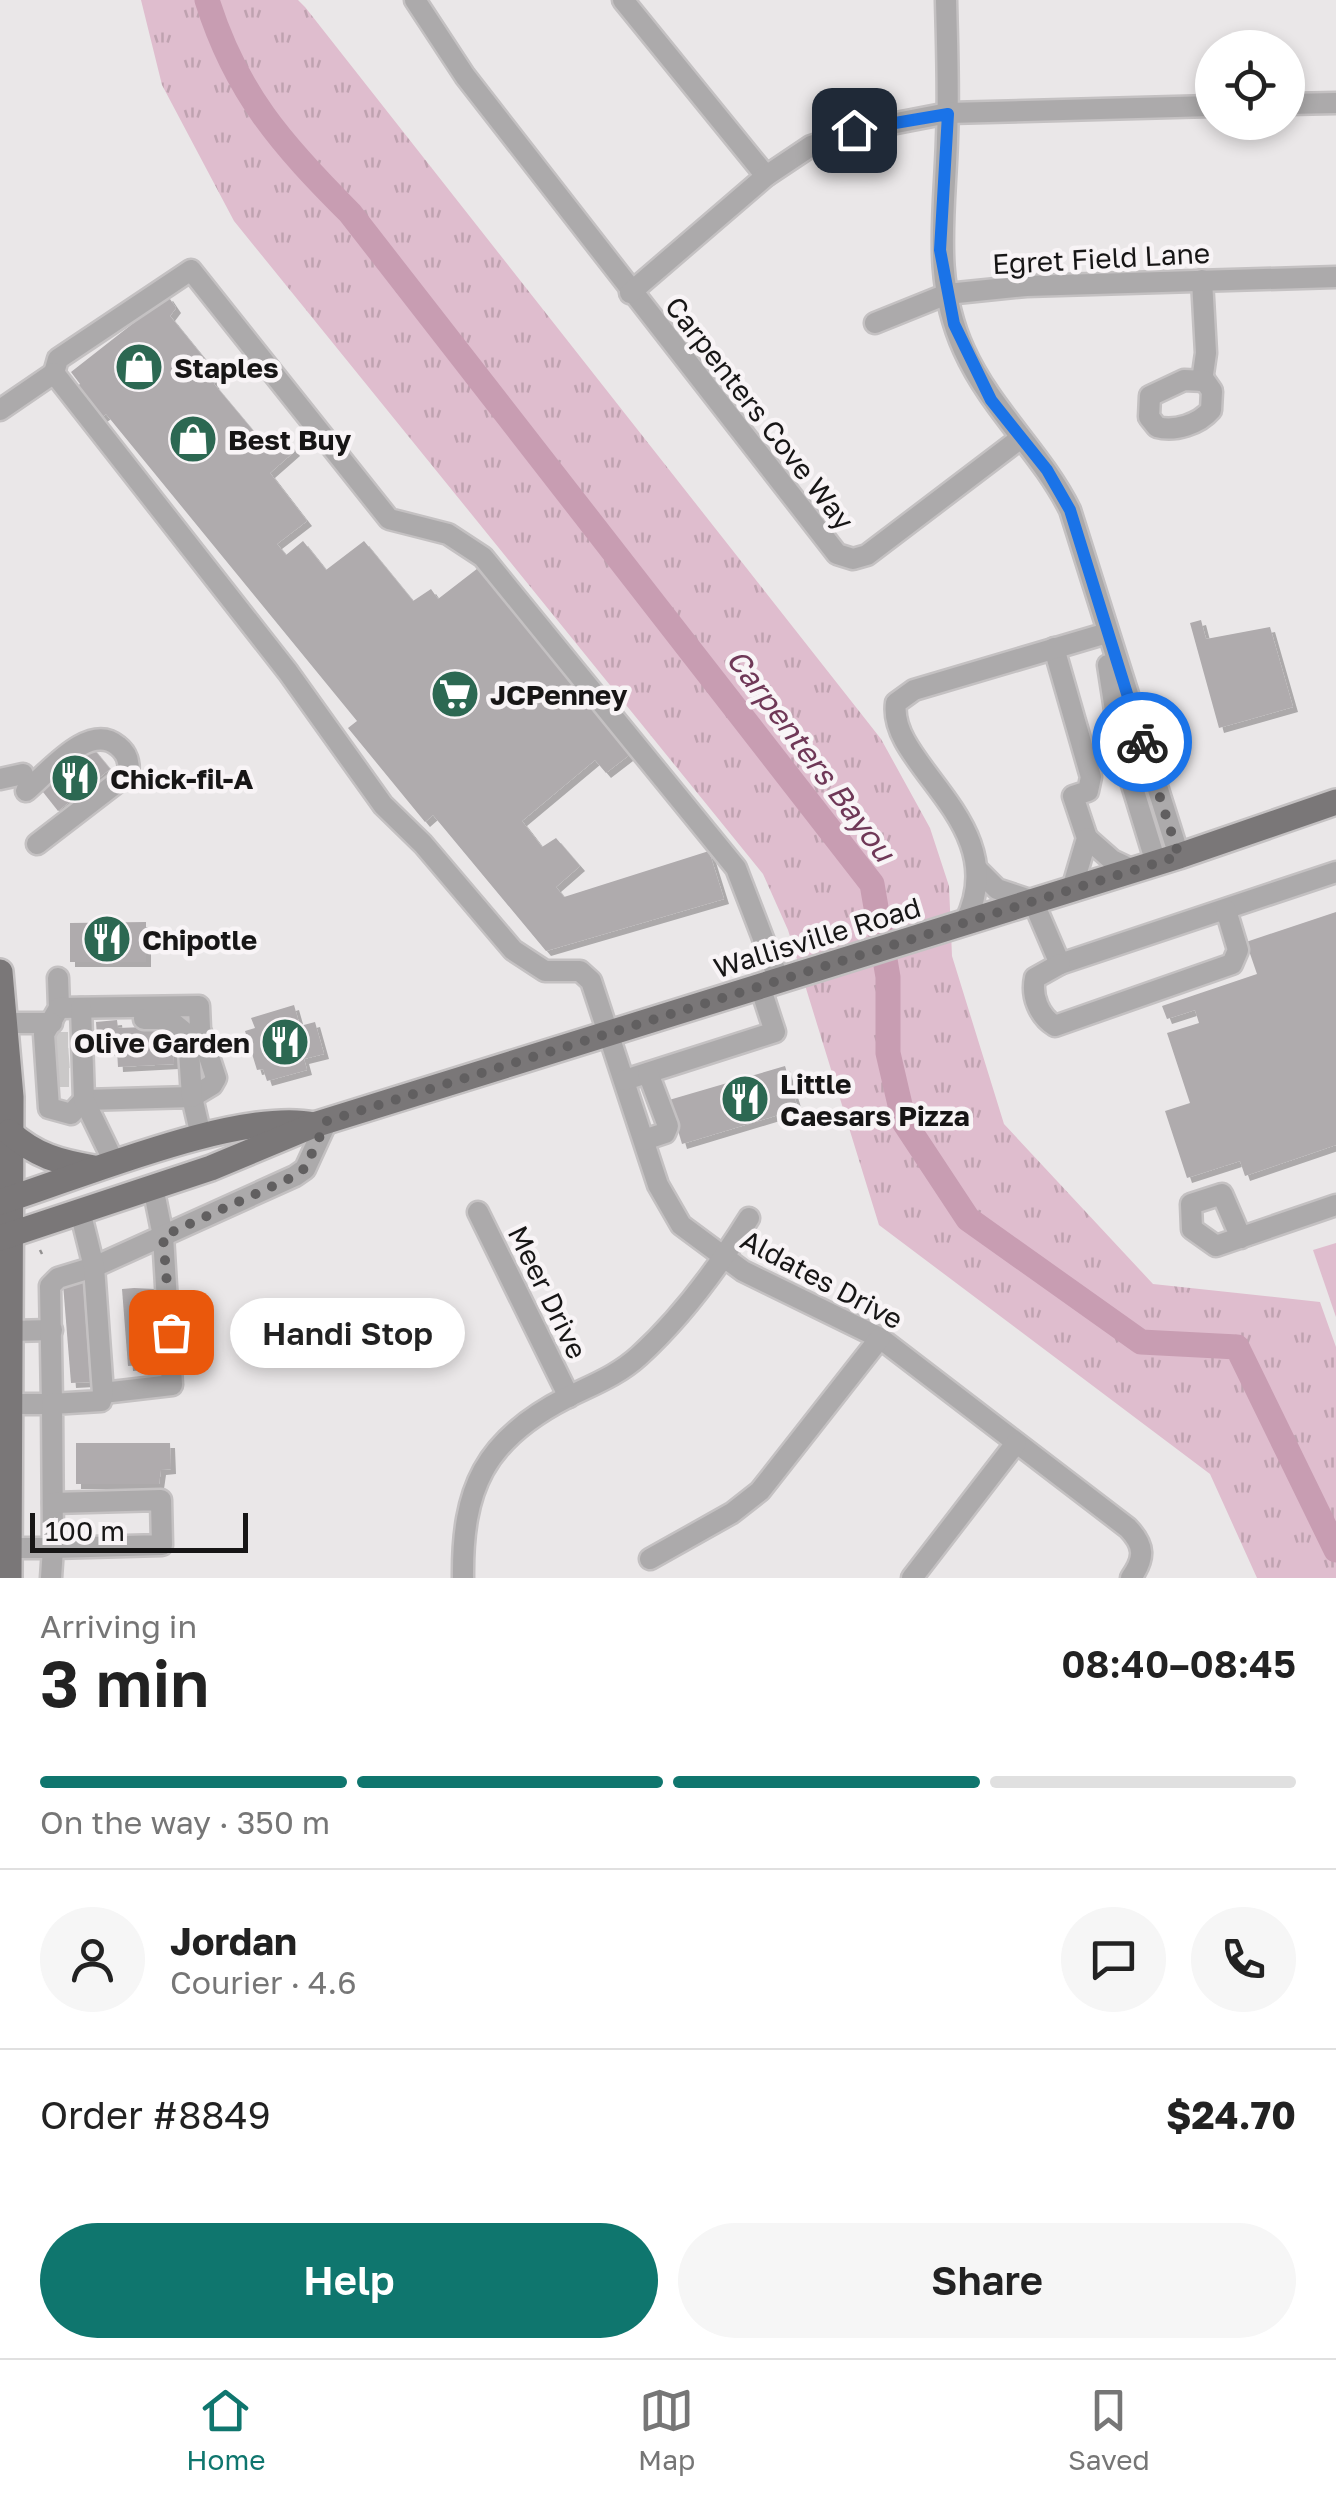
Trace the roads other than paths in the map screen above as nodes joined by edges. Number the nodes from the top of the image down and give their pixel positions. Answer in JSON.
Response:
{"nodes":[{"id":1,"x":415,"y":0,"type":"edge"},
{"id":2,"x":622,"y":0,"type":"edge"},
{"id":3,"x":946,"y":0,"type":"edge"},
{"id":4,"x":1336,"y":103,"type":"edge"},
{"id":5,"x":1305,"y":104,"type":"edge"},
{"id":6,"x":1195,"y":107,"type":"edge"},
{"id":7,"x":948,"y":114,"type":"junction"},
{"id":8,"x":766,"y":176,"type":"junction"},
{"id":9,"x":1336,"y":277,"type":"edge"},
{"id":10,"x":1202,"y":280,"type":"junction"},
{"id":11,"x":630,"y":293,"type":"junction"},
{"id":12,"x":947,"y":294,"type":"junction"},
{"id":13,"x":875,"y":323,"type":"dead end"},
{"id":14,"x":54,"y":373,"type":"junction"},
{"id":15,"x":1202,"y":381,"type":"dead end"},
{"id":16,"x":0,"y":410,"type":"edge"},
{"id":17,"x":1021,"y":438,"type":"junction"},
{"id":18,"x":1107,"y":633,"type":"junction"},
{"id":19,"x":1054,"y":648,"type":"junction"},
{"id":20,"x":0,"y":779,"type":"edge"},
{"id":21,"x":1336,"y":802,"type":"edge"},
{"id":22,"x":1087,"y":838,"type":"junction"},
{"id":23,"x":37,"y":844,"type":"dead end"},
{"id":24,"x":1156,"y":863,"type":"junction"},
{"id":25,"x":976,"y":869,"type":"junction"},
{"id":26,"x":1336,"y":872,"type":"edge"},
{"id":27,"x":1072,"y":889,"type":"junction"},
{"id":28,"x":1034,"y":901,"type":"junction"},
{"id":29,"x":1226,"y":910,"type":"junction"},
{"id":30,"x":965,"y":922,"type":"junction"},
{"id":31,"x":1060,"y":964,"type":"junction"},
{"id":32,"x":0,"y":972,"type":"edge"},
{"id":33,"x":58,"y":978,"type":"dead end"},
{"id":34,"x":769,"y":983,"type":"junction"},
{"id":35,"x":7,"y":1023,"type":"junction"},
{"id":36,"x":609,"y":1033,"type":"junction"},
{"id":37,"x":64,"y":1050,"type":"junction"},
{"id":38,"x":648,"y":1073,"type":"junction"},
{"id":39,"x":625,"y":1080,"type":"junction"},
{"id":40,"x":10,"y":1089,"type":"junction"},
{"id":41,"x":192,"y":1097,"type":"junction"},
{"id":42,"x":84,"y":1100,"type":"junction"},
{"id":43,"x":321,"y":1123,"type":"junction"},
{"id":44,"x":202,"y":1136,"type":"junction"},
{"id":45,"x":6,"y":1140,"type":"edge"},
{"id":46,"x":644,"y":1140,"type":"junction"},
{"id":47,"x":108,"y":1167,"type":"junction"},
{"id":48,"x":153,"y":1187,"type":"junction"},
{"id":49,"x":6,"y":1200,"type":"edge"},
{"id":50,"x":1336,"y":1204,"type":"edge"},
{"id":51,"x":80,"y":1212,"type":"junction"},
{"id":52,"x":478,"y":1212,"type":"dead end"},
{"id":53,"x":750,"y":1218,"type":"dead end"},
{"id":54,"x":6,"y":1236,"type":"edge"},
{"id":55,"x":163,"y":1236,"type":"junction"},
{"id":56,"x":1241,"y":1238,"type":"dead end"},
{"id":57,"x":724,"y":1259,"type":"junction"},
{"id":58,"x":94,"y":1267,"type":"junction"},
{"id":59,"x":6,"y":1325,"type":"edge"},
{"id":60,"x":52,"y":1330,"type":"junction"},
{"id":61,"x":880,"y":1338,"type":"junction"},
{"id":62,"x":103,"y":1393,"type":"junction"},
{"id":63,"x":569,"y":1397,"type":"junction"},
{"id":64,"x":10,"y":1404,"type":"junction"},
{"id":65,"x":52,"y":1404,"type":"junction"},
{"id":66,"x":1016,"y":1443,"type":"junction"},
{"id":67,"x":52,"y":1503,"type":"junction"},
{"id":68,"x":11,"y":1548,"type":"junction"},
{"id":69,"x":53,"y":1548,"type":"junction"},
{"id":70,"x":650,"y":1559,"type":"dead end"},
{"id":71,"x":9,"y":1578,"type":"edge"},
{"id":72,"x":51,"y":1578,"type":"edge"},
{"id":73,"x":463,"y":1578,"type":"edge"},
{"id":74,"x":912,"y":1578,"type":"edge"},
{"id":75,"x":1131,"y":1578,"type":"edge"}],
"edges":[{"from":1,"to":11,"type":"street","name":"Carpenters Cove Way"},
{"from":2,"to":8,"type":"street"},
{"from":3,"to":7,"type":"street"},
{"from":4,"to":5,"type":"street"},
{"from":6,"to":7,"type":"street"},
{"from":7,"to":8,"type":"street"},
{"from":7,"to":12,"type":"street"},
{"from":8,"to":11,"type":"street"},
{"from":9,"to":10,"type":"street","name":"Egret Field Lane"},
{"from":10,"to":12,"type":"street","name":"Egret Field Lane"},
{"from":10,"to":15,"type":"street"},
{"from":11,"to":17,"type":"street","name":"Carpenters Cove Way"},
{"from":12,"to":13,"type":"street","name":"Egret Field Lane"},
{"from":12,"to":17,"type":"street"},
{"from":14,"to":16,"type":"street"},
{"from":14,"to":34,"type":"street"},
{"from":14,"to":36,"type":"street","name":"Aldates Drive"},
{"from":17,"to":18,"type":"street"},
{"from":18,"to":19,"type":"street"},
{"from":18,"to":24,"type":"street"},
{"from":19,"to":22,"type":"street"},
{"from":19,"to":25,"type":"street"},
{"from":20,"to":23,"type":"street"},
{"from":21,"to":24,"type":"main road","name":"Wallisville Road"},
{"from":22,"to":24,"type":"street"},
{"from":22,"to":27,"type":"street"},
{"from":24,"to":27,"type":"main road","name":"Wallisville Road"},
{"from":25,"to":28,"type":"street"},
{"from":25,"to":30,"type":"street"},
{"from":26,"to":29,"type":"street"},
{"from":27,"to":28,"type":"main road","name":"Wallisville Road"},
{"from":28,"to":30,"type":"main road","name":"Wallisville Road"},
{"from":28,"to":31,"type":"street"},
{"from":29,"to":31,"type":"street"},
{"from":29,"to":31,"type":"street"},
{"from":30,"to":34,"type":"main road","name":"Wallisville Road"},
{"from":32,"to":35,"type":"main road"},
{"from":33,"to":37,"type":"street"},
{"from":34,"to":36,"type":"main road","name":"Wallisville Road"},
{"from":34,"to":38,"type":"street"},
{"from":35,"to":37,"type":"street"},
{"from":35,"to":40,"type":"main road"},
{"from":36,"to":39,"type":"street","name":"Aldates Drive"},
{"from":36,"to":43,"type":"main road","name":"Wallisville Road"},
{"from":37,"to":40,"type":"street"},
{"from":37,"to":41,"type":"street"},
{"from":37,"to":41,"type":"street"},
{"from":37,"to":42,"type":"street"},
{"from":37,"to":42,"type":"street"},
{"from":38,"to":39,"type":"street"},
{"from":38,"to":46,"type":"street"},
{"from":39,"to":46,"type":"street","name":"Aldates Drive"},
{"from":40,"to":45,"type":"main road"},
{"from":41,"to":42,"type":"street"},
{"from":41,"to":44,"type":"street"},
{"from":42,"to":47,"type":"street"},
{"from":43,"to":44,"type":"main road","name":"Wallisville Road"},
{"from":43,"to":48,"type":"main road","name":"Wallisville Road"},
{"from":43,"to":55,"type":"street"},
{"from":44,"to":47,"type":"main road","name":"Wallisville Road"},
{"from":45,"to":47,"type":"main road"},
{"from":45,"to":49,"type":"main road"},
{"from":46,"to":57,"type":"street","name":"Aldates Drive"},
{"from":47,"to":49,"type":"main road","name":"Wallisville Road"},
{"from":48,"to":51,"type":"main road","name":"Wallisville Road"},
{"from":48,"to":55,"type":"street"},
{"from":49,"to":54,"type":"main road"},
{"from":50,"to":56,"type":"street"},
{"from":51,"to":54,"type":"main road","name":"Wallisville Road"},
{"from":51,"to":58,"type":"street"},
{"from":52,"to":63,"type":"street","name":"Meer Drive"},
{"from":53,"to":57,"type":"street"},
{"from":54,"to":59,"type":"main road"},
{"from":55,"to":58,"type":"street"},
{"from":55,"to":62,"type":"street"},
{"from":57,"to":61,"type":"street","name":"Aldates Drive"},
{"from":57,"to":63,"type":"street"},
{"from":58,"to":60,"type":"street"},
{"from":58,"to":62,"type":"street"},
{"from":59,"to":60,"type":"street"},
{"from":59,"to":64,"type":"main road"},
{"from":60,"to":65,"type":"street"},
{"from":61,"to":66,"type":"street","name":"Aldates Drive"},
{"from":61,"to":70,"type":"street"},
{"from":62,"to":65,"type":"street"},
{"from":63,"to":73,"type":"street"},
{"from":64,"to":65,"type":"street"},
{"from":64,"to":68,"type":"main road"},
{"from":65,"to":67,"type":"street"},
{"from":66,"to":74,"type":"street"},
{"from":66,"to":75,"type":"street","name":"Aldates Drive"},
{"from":67,"to":69,"type":"street"},
{"from":67,"to":69,"type":"street"},
{"from":68,"to":69,"type":"street"},
{"from":68,"to":71,"type":"main road"},
{"from":69,"to":72,"type":"street"}]}
